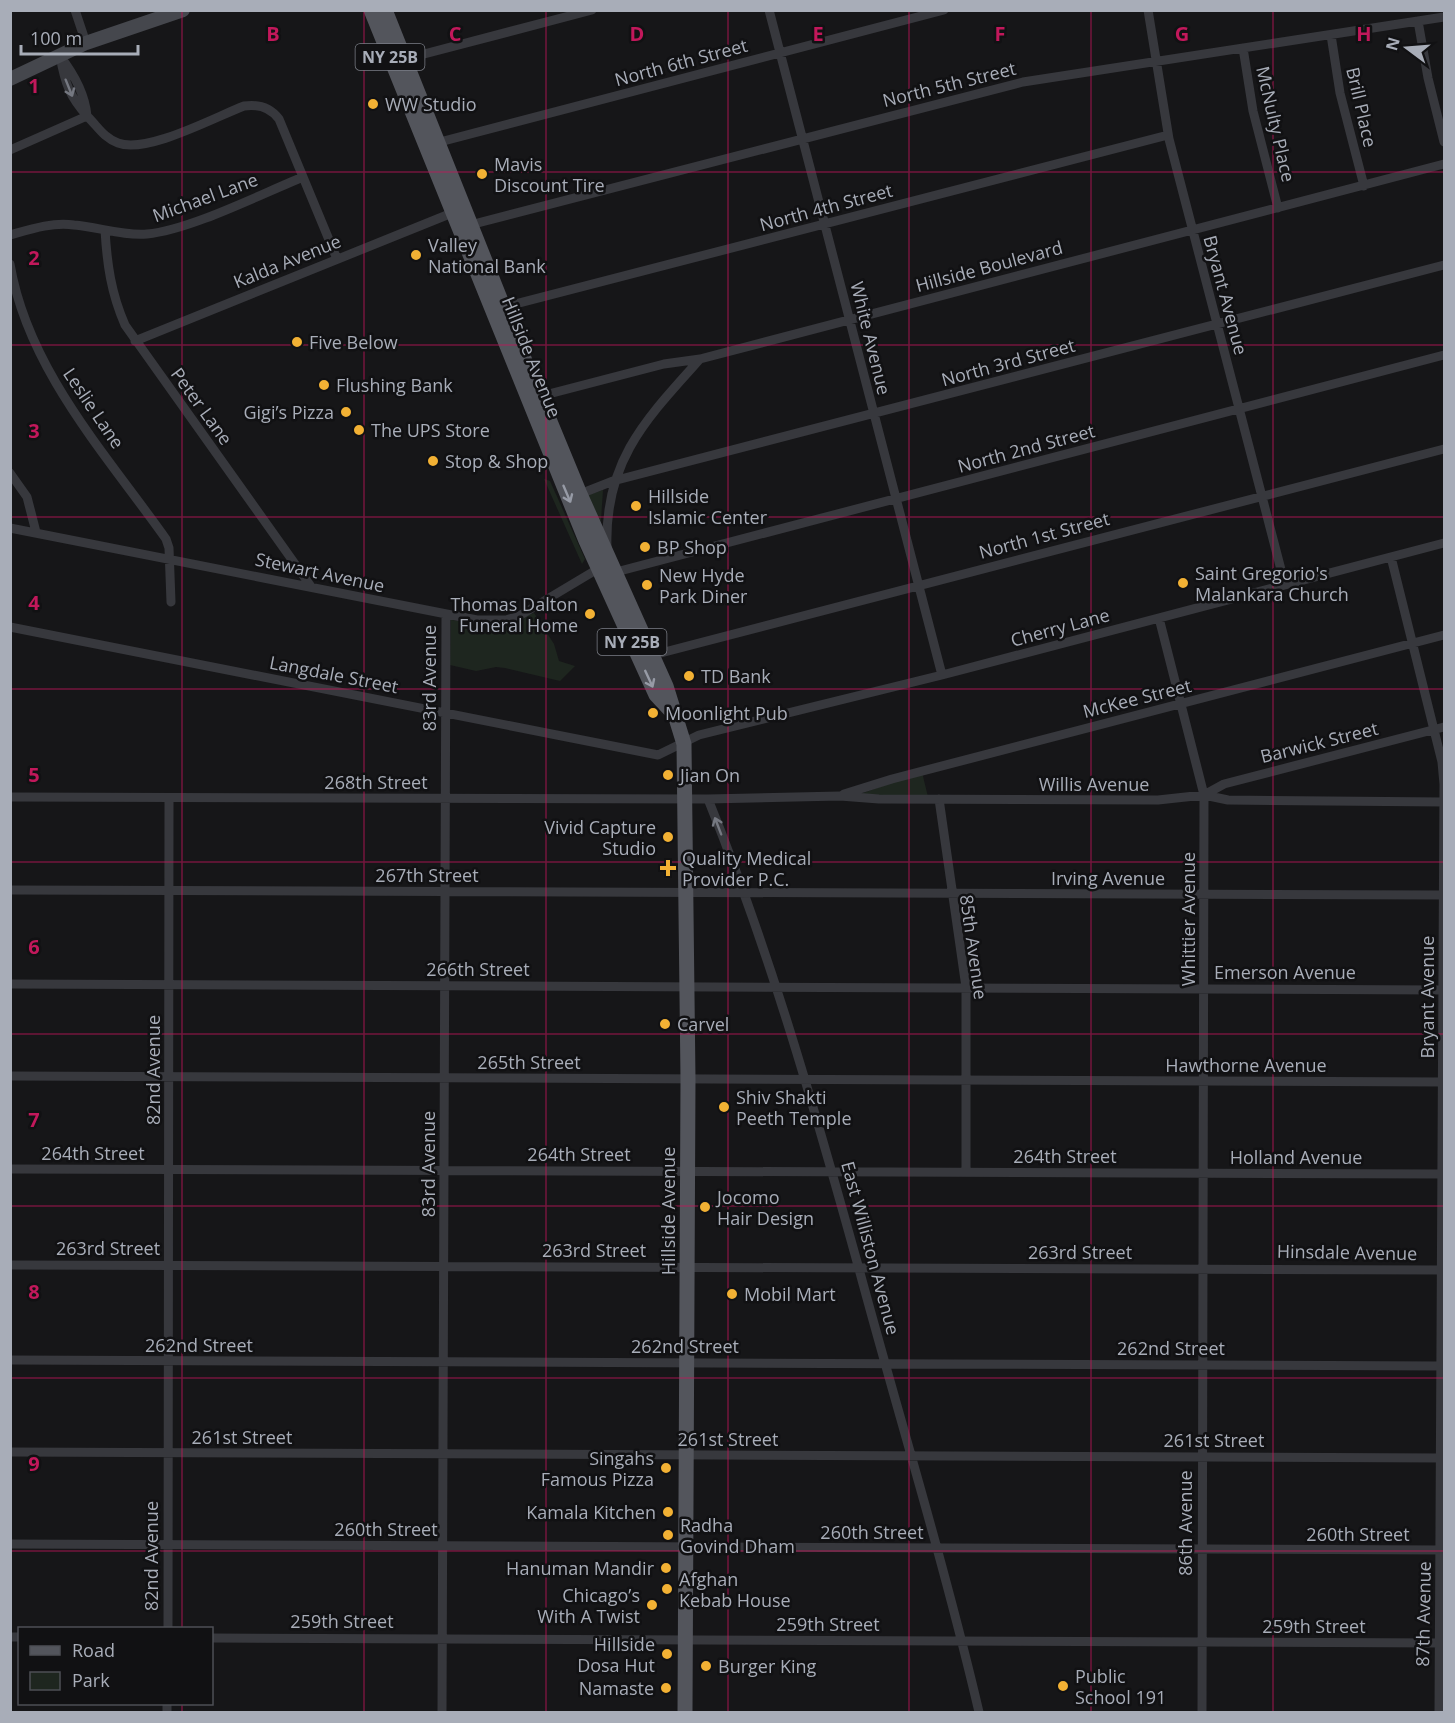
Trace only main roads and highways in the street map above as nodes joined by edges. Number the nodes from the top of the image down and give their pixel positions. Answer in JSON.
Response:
{"nodes":[{"id":1,"x":183,"y":10,"type":"edge"},
{"id":2,"x":371,"y":10,"type":"edge"},
{"id":3,"x":385,"y":10,"type":"edge"},
{"id":4,"x":168,"y":13,"type":"edge"},
{"id":5,"x":10,"y":79,"type":"edge"},
{"id":6,"x":432,"y":145,"type":"junction"},
{"id":7,"x":498,"y":309,"type":"junction"},
{"id":8,"x":608,"y":564,"type":"junction"},
{"id":9,"x":672,"y":711,"type":"junction"},
{"id":10,"x":685,"y":1713,"type":"edge"}],
"edges":[{"from":1,"to":4,"type":"main road"},
{"from":2,"to":6,"type":"main road","name":"Hillside Avenue","number":"NY 25B"},
{"from":3,"to":6,"type":"main road","name":"Hillside Avenue","number":"NY 25B"},
{"from":4,"to":5,"type":"main road"},
{"from":6,"to":7,"type":"main road","name":"Hillside Avenue","number":"NY 25B"},
{"from":6,"to":7,"type":"main road","name":"Hillside Avenue","number":"NY 25B"},
{"from":7,"to":8,"type":"main road","name":"Hillside Avenue","number":"NY 25B","one_way":true},
{"from":7,"to":8,"type":"main road","name":"Hillside Avenue","number":"NY 25B"},
{"from":8,"to":9,"type":"main road","name":"Hillside Avenue","number":"NY 25B"},
{"from":8,"to":9,"type":"main road","name":"Hillside Avenue","number":"NY 25B","one_way":true},
{"from":9,"to":10,"type":"main road","name":"Hillside Avenue","number":"NY 25B"}]}
